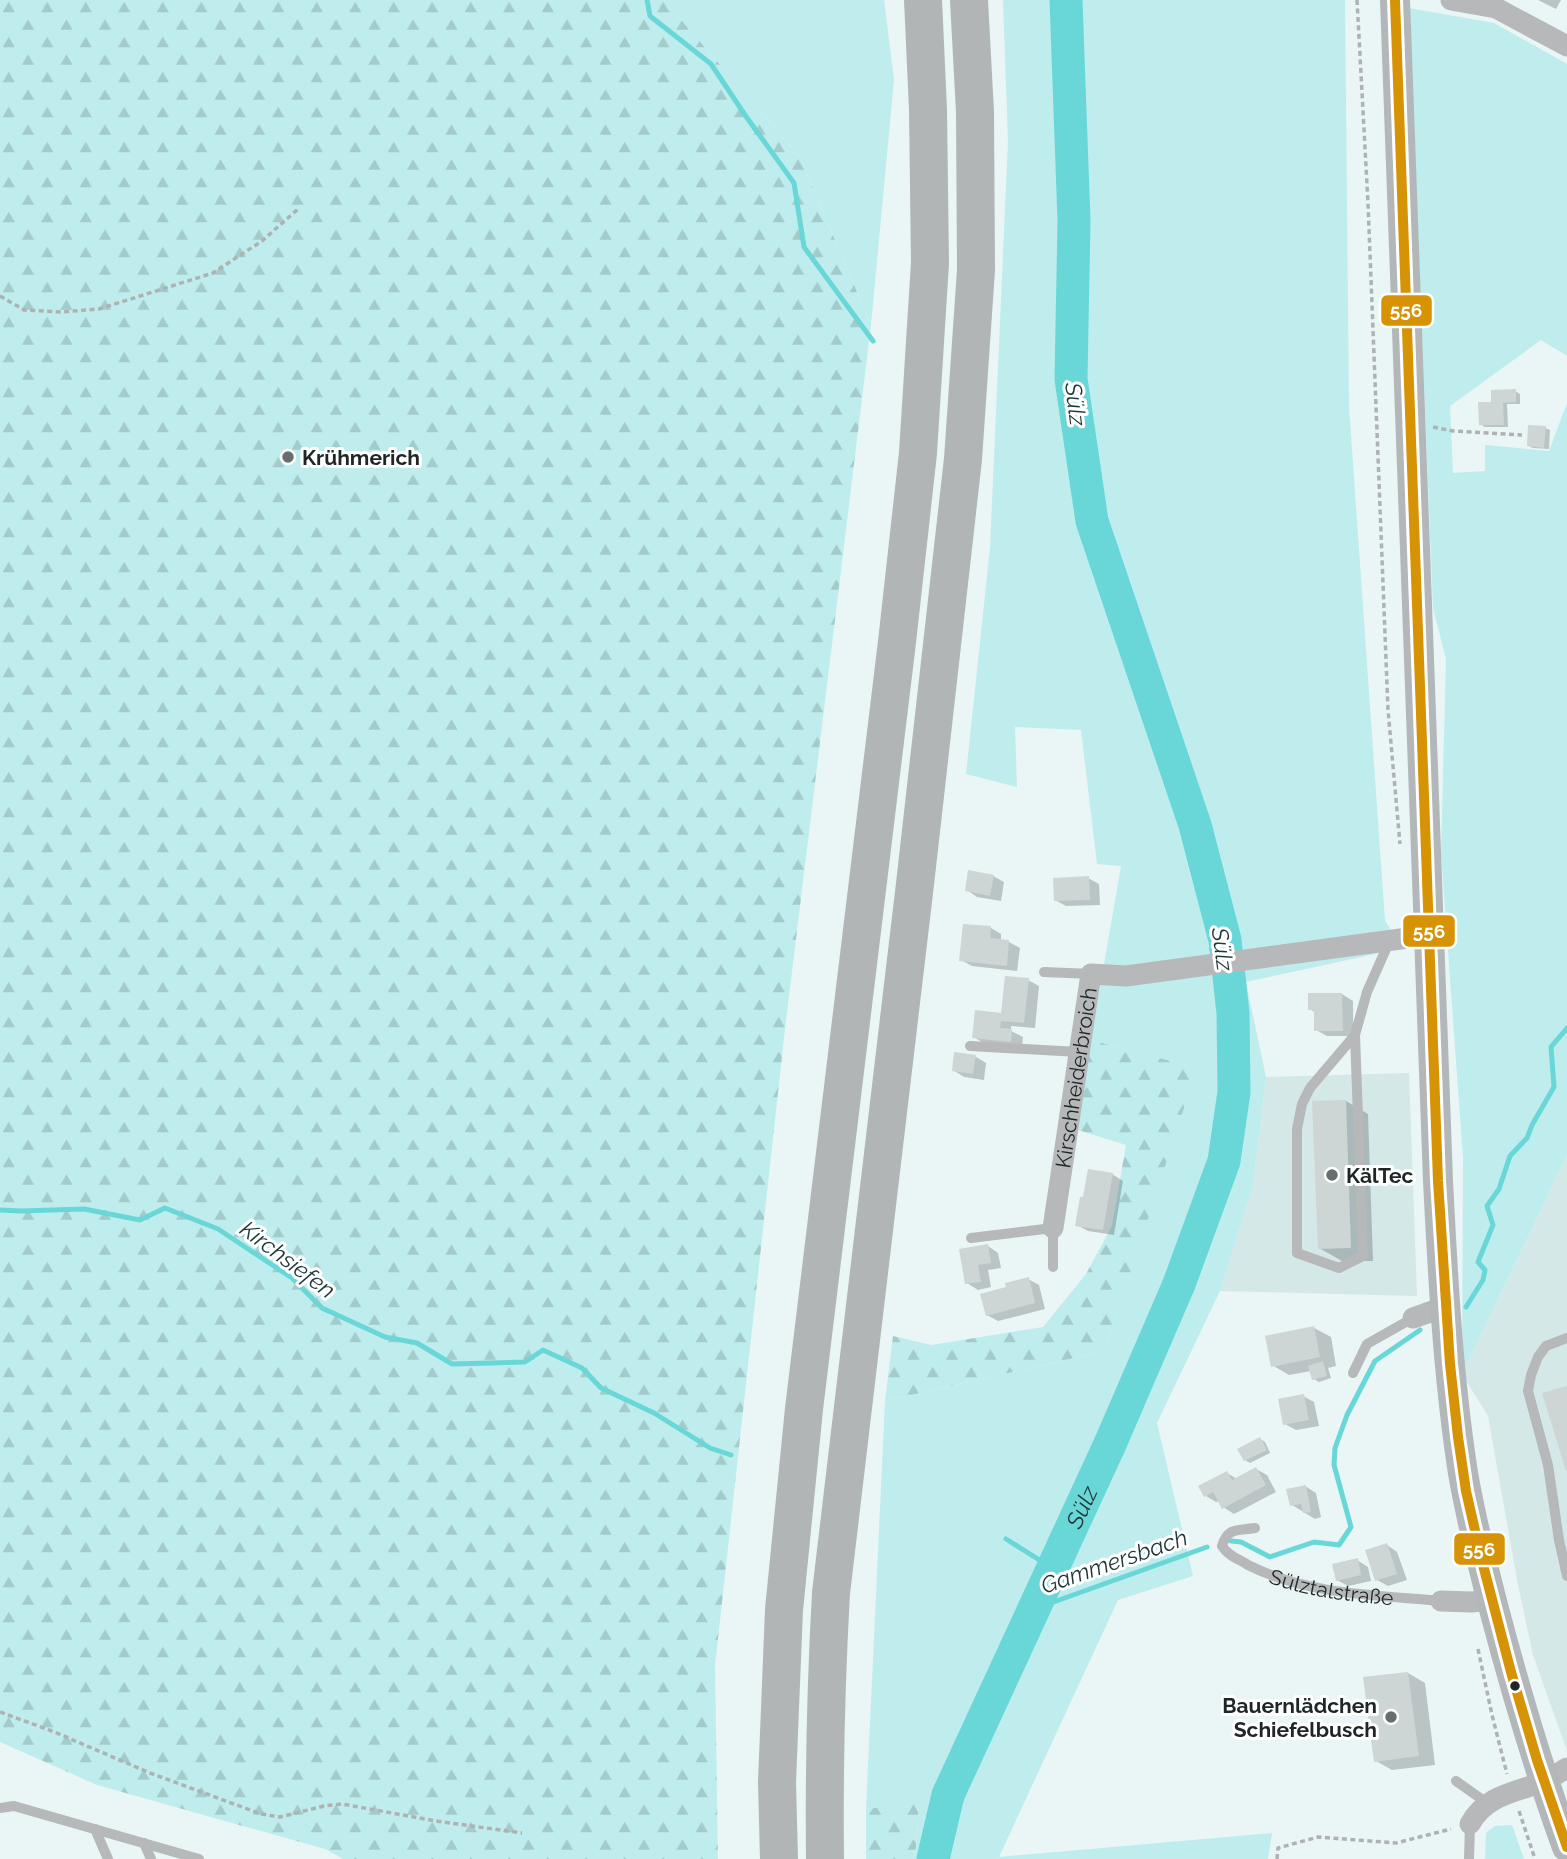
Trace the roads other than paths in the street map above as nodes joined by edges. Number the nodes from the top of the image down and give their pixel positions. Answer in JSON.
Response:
{"nodes":[{"id":1,"x":923,"y":0,"type":"edge"},
{"id":2,"x":969,"y":0,"type":"edge"},
{"id":3,"x":1451,"y":0,"type":"edge"},
{"id":4,"x":1395,"y":8,"type":"edge"},
{"id":5,"x":1567,"y":46,"type":"edge"},
{"id":6,"x":1430,"y":935,"type":"junction"},
{"id":7,"x":1390,"y":940,"type":"junction"},
{"id":8,"x":1044,"y":972,"type":"dead end"},
{"id":9,"x":1091,"y":974,"type":"junction"},
{"id":10,"x":1355,"y":1035,"type":"junction"},
{"id":11,"x":970,"y":1046,"type":"dead end"},
{"id":12,"x":1079,"y":1052,"type":"junction"},
{"id":13,"x":1053,"y":1228,"type":"junction"},
{"id":14,"x":971,"y":1238,"type":"dead end"},
{"id":15,"x":1053,"y":1267,"type":"dead end"},
{"id":16,"x":1444,"y":1307,"type":"junction"},
{"id":17,"x":1413,"y":1318,"type":"joint"},
{"id":18,"x":1567,"y":1338,"type":"edge"},
{"id":19,"x":1353,"y":1373,"type":"dead end"},
{"id":20,"x":1255,"y":1528,"type":"dead end"},
{"id":21,"x":1563,"y":1540,"type":"edge"},
{"id":22,"x":1567,"y":1576,"type":"edge"},
{"id":23,"x":1492,"y":1600,"type":"junction"},
{"id":24,"x":1441,"y":1601,"type":"joint"},
{"id":25,"x":1559,"y":1780,"type":"edge"},
{"id":26,"x":1456,"y":1781,"type":"dead end"},
{"id":27,"x":1487,"y":1803,"type":"junction"},
{"id":28,"x":0,"y":1808,"type":"edge"},
{"id":29,"x":1471,"y":1824,"type":"joint"},
{"id":30,"x":95,"y":1829,"type":"junction"},
{"id":31,"x":144,"y":1843,"type":"junction"},
{"id":32,"x":1567,"y":1847,"type":"edge"},
{"id":33,"x":194,"y":1858,"type":"edge"},
{"id":34,"x":108,"y":1859,"type":"edge"},
{"id":35,"x":151,"y":1859,"type":"edge"},
{"id":36,"x":779,"y":1859,"type":"edge"},
{"id":37,"x":825,"y":1859,"type":"edge"},
{"id":38,"x":1469,"y":1859,"type":"edge"}],
"edges":[{"from":1,"to":36,"type":"highway"},
{"from":2,"to":37,"type":"highway"},
{"from":3,"to":5,"type":"street"},
{"from":4,"to":6,"type":"main road"},
{"from":6,"to":7,"type":"street","name":"Kirschheiderbroich"},
{"from":6,"to":16,"type":"main road"},
{"from":7,"to":9,"type":"street","name":"Kirschheiderbroich"},
{"from":7,"to":10,"type":"lane"},
{"from":8,"to":9,"type":"lane"},
{"from":9,"to":12,"type":"street","name":"Kirschheiderbroich"},
{"from":10,"to":10,"type":"lane"},
{"from":11,"to":12,"type":"lane"},
{"from":12,"to":13,"type":"street","name":"Kirschheiderbroich"},
{"from":13,"to":14,"type":"lane"},
{"from":13,"to":15,"type":"lane"},
{"from":16,"to":17,"type":"street"},
{"from":16,"to":23,"type":"main road"},
{"from":17,"to":19,"type":"lane"},
{"from":18,"to":21,"type":"lane"},
{"from":20,"to":24,"type":"lane","name":"Sülztalstraße"},
{"from":21,"to":22,"type":"lane"},
{"from":23,"to":24,"type":"street","name":"Sülztalstraße"},
{"from":23,"to":25,"type":"main road"},
{"from":25,"to":27,"type":"street"},
{"from":25,"to":32,"type":"main road"},
{"from":26,"to":27,"type":"lane"},
{"from":27,"to":29,"type":"street"},
{"from":28,"to":30,"type":"lane"},
{"from":29,"to":38,"type":"lane"},
{"from":30,"to":31,"type":"lane"},
{"from":30,"to":34,"type":"lane"},
{"from":31,"to":33,"type":"lane"},
{"from":31,"to":35,"type":"lane"}]}
